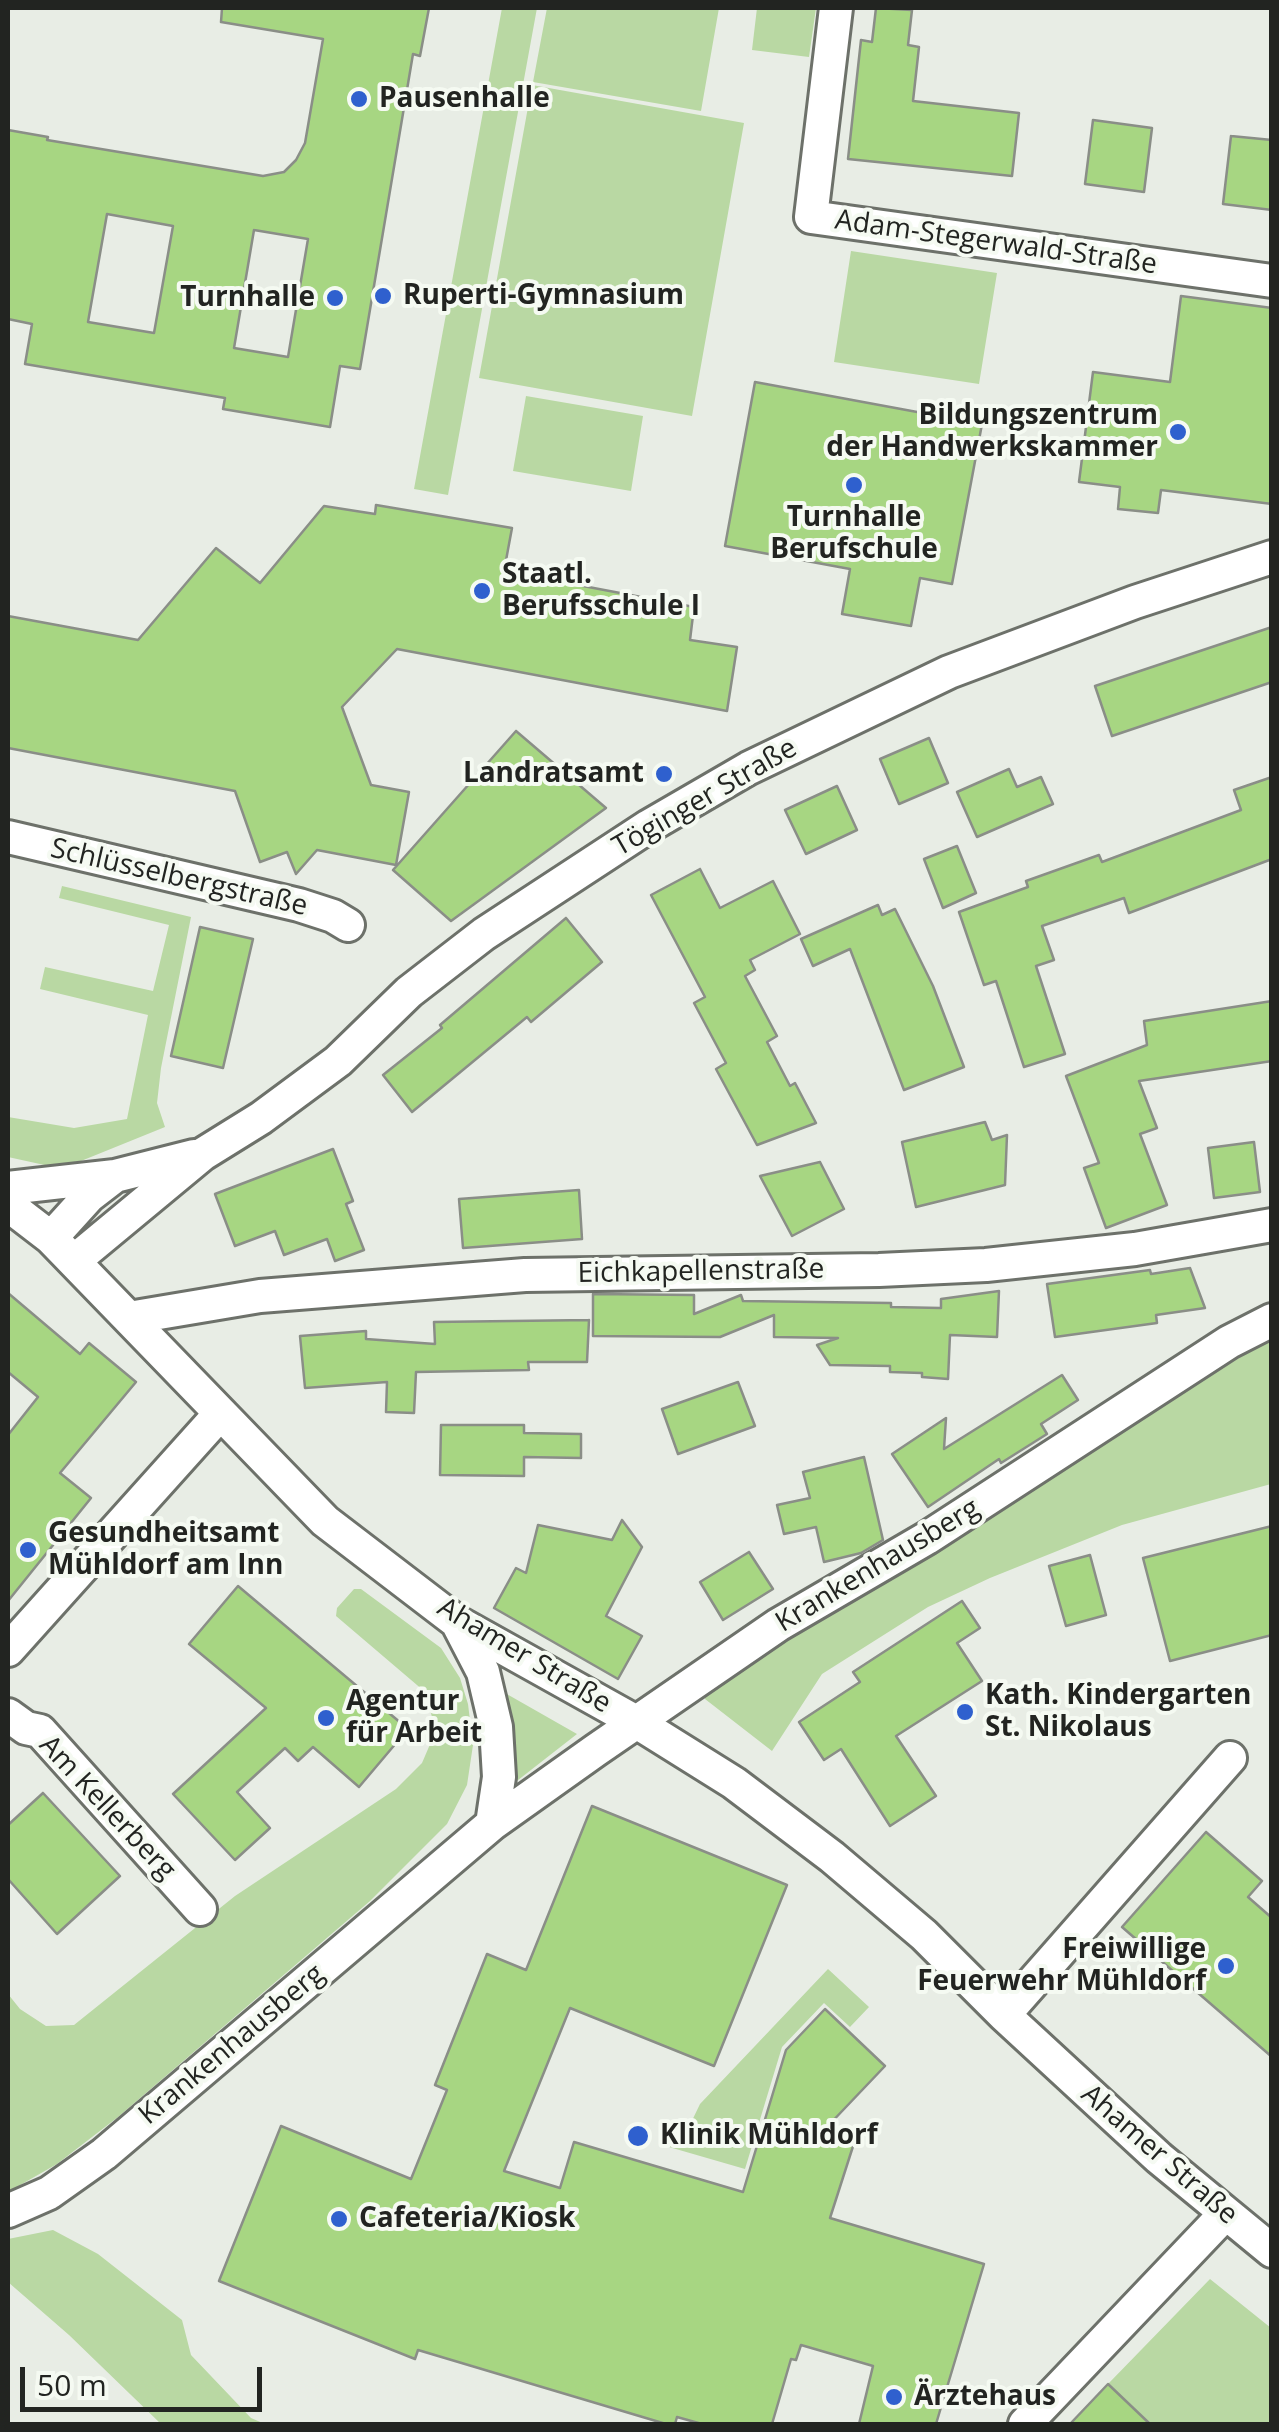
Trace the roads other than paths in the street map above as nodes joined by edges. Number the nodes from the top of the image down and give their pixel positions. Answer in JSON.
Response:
{"nodes":[{"id":1,"x":836,"y":8,"type":"edge"},
{"id":2,"x":1272,"y":282,"type":"edge"},
{"id":3,"x":1272,"y":557,"type":"edge"},
{"id":4,"x":8,"y":838,"type":"edge"},
{"id":5,"x":348,"y":926,"type":"dead end"},
{"id":6,"x":203,"y":1154,"type":"junction"},
{"id":7,"x":115,"y":1176,"type":"junction"},
{"id":8,"x":8,"y":1188,"type":"edge"},
{"id":9,"x":8,"y":1206,"type":"edge"},
{"id":10,"x":1272,"y":1225,"type":"edge"},
{"id":11,"x":62,"y":1250,"type":"junction"},
{"id":12,"x":129,"y":1318,"type":"junction"},
{"id":13,"x":1272,"y":1320,"type":"edge"},
{"id":14,"x":220,"y":1415,"type":"junction"},
{"id":15,"x":458,"y":1622,"type":"junction"},
{"id":16,"x":8,"y":1650,"type":"edge"},
{"id":17,"x":8,"y":1716,"type":"edge"},
{"id":18,"x":638,"y":1723,"type":"junction"},
{"id":19,"x":1230,"y":1758,"type":"dead end"},
{"id":20,"x":492,"y":1824,"type":"junction"},
{"id":21,"x":200,"y":1909,"type":"dead end"},
{"id":22,"x":1004,"y":2015,"type":"junction"},
{"id":23,"x":8,"y":2210,"type":"edge"},
{"id":24,"x":1225,"y":2214,"type":"junction"},
{"id":25,"x":1272,"y":2252,"type":"edge"},
{"id":26,"x":1025,"y":2424,"type":"edge"}],
"edges":[{"from":1,"to":2,"type":"street","name":"Adam-Stegerwald-Straße"},
{"from":3,"to":6,"type":"street","name":"Töginger Straße"},
{"from":4,"to":5,"type":"street","name":"Schlüsselbergstraße"},
{"from":6,"to":7,"type":"street","name":"Töginger Straße"},
{"from":6,"to":11,"type":"street","name":"Töginger Straße"},
{"from":7,"to":8,"type":"street","name":"Töginger Straße"},
{"from":7,"to":11,"type":"street","name":"Töginger Straße"},
{"from":9,"to":11,"type":"street"},
{"from":10,"to":12,"type":"street","name":"Eichkapellenstraße"},
{"from":11,"to":12,"type":"street","name":"Ahamer Straße"},
{"from":12,"to":14,"type":"street","name":"Ahamer Straße"},
{"from":13,"to":18,"type":"street","name":"Krankenhausberg"},
{"from":14,"to":15,"type":"street","name":"Ahamer Straße"},
{"from":14,"to":16,"type":"street"},
{"from":15,"to":18,"type":"street","name":"Ahamer Straße"},
{"from":15,"to":20,"type":"street"},
{"from":17,"to":21,"type":"street","name":"Am Kellerberg"},
{"from":18,"to":20,"type":"street","name":"Krankenhausberg"},
{"from":18,"to":22,"type":"street","name":"Ahamer Straße"},
{"from":19,"to":22,"type":"street"},
{"from":20,"to":23,"type":"street","name":"Krankenhausberg"},
{"from":22,"to":24,"type":"street","name":"Ahamer Straße"},
{"from":24,"to":25,"type":"street","name":"Ahamer Straße"},
{"from":24,"to":26,"type":"street"}]}
